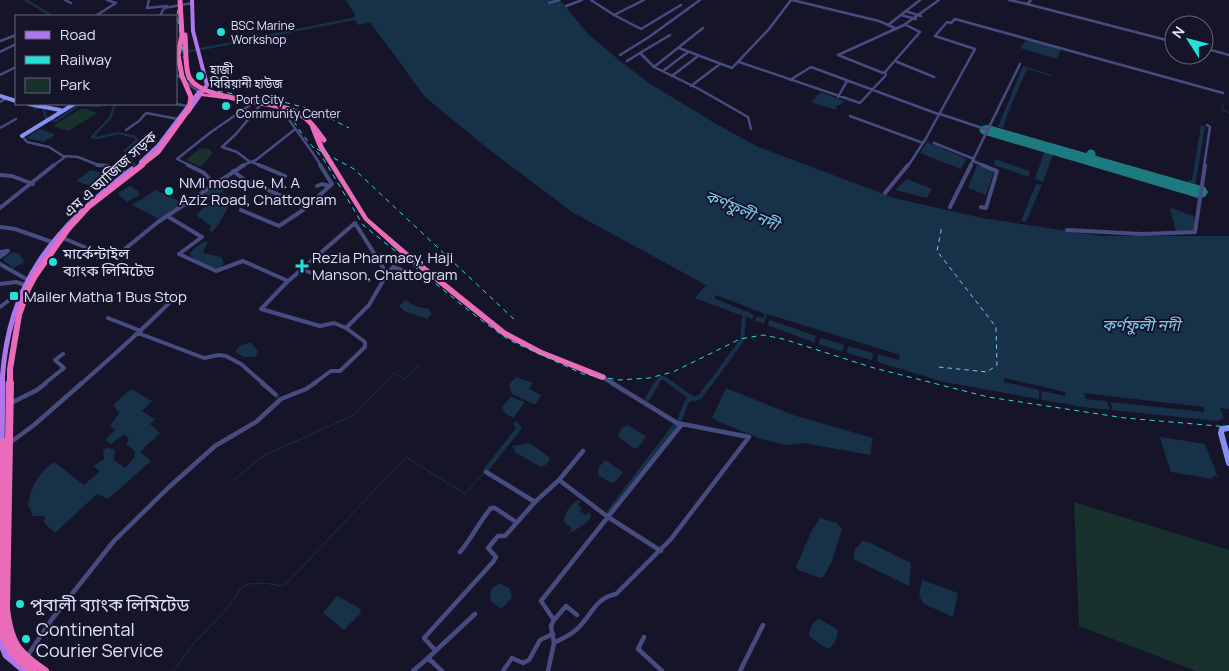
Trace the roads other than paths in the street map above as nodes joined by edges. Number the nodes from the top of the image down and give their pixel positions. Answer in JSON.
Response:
{"nodes":[{"id":1,"x":65,"y":0,"type":"edge"},
{"id":2,"x":107,"y":0,"type":"edge"},
{"id":3,"x":120,"y":0,"type":"edge"},
{"id":4,"x":149,"y":0,"type":"edge"},
{"id":5,"x":178,"y":0,"type":"edge"},
{"id":6,"x":184,"y":0,"type":"edge"},
{"id":7,"x":559,"y":0,"type":"edge"},
{"id":8,"x":582,"y":0,"type":"edge"},
{"id":9,"x":592,"y":0,"type":"edge"},
{"id":10,"x":644,"y":0,"type":"edge"},
{"id":11,"x":700,"y":0,"type":"edge"},
{"id":12,"x":789,"y":0,"type":"edge"},
{"id":13,"x":920,"y":0,"type":"edge"},
{"id":14,"x":939,"y":0,"type":"edge"},
{"id":15,"x":1009,"y":0,"type":"edge"},
{"id":16,"x":1030,"y":0,"type":"edge"},
{"id":17,"x":192,"y":1,"type":"edge"},
{"id":18,"x":549,"y":2,"type":"dead end"},
{"id":19,"x":71,"y":3,"type":"dead end"},
{"id":20,"x":116,"y":4,"type":"junction"},
{"id":21,"x":1027,"y":4,"type":"junction"},
{"id":22,"x":681,"y":5,"type":"dead end"},
{"id":23,"x":169,"y":6,"type":"junction"},
{"id":24,"x":566,"y":6,"type":"dead end"},
{"id":25,"x":905,"y":11,"type":"junction"},
{"id":26,"x":98,"y":15,"type":"edge"},
{"id":27,"x":160,"y":15,"type":"edge"},
{"id":28,"x":614,"y":15,"type":"junction"},
{"id":29,"x":901,"y":15,"type":"junction"},
{"id":30,"x":921,"y":16,"type":"junction"},
{"id":31,"x":916,"y":19,"type":"junction"},
{"id":32,"x":888,"y":25,"type":"junction"},
{"id":33,"x":906,"y":25,"type":"junction"},
{"id":34,"x":647,"y":26,"type":"junction"},
{"id":35,"x":702,"y":28,"type":"dead end"},
{"id":36,"x":652,"y":29,"type":"dead end"},
{"id":37,"x":897,"y":29,"type":"junction"},
{"id":38,"x":15,"y":35,"type":"edge"},
{"id":39,"x":670,"y":35,"type":"dead end"},
{"id":40,"x":1164,"y":39,"type":"edge"},
{"id":41,"x":0,"y":41,"type":"edge"},
{"id":42,"x":15,"y":44,"type":"edge"},
{"id":43,"x":178,"y":44,"type":"edge"},
{"id":44,"x":678,"y":48,"type":"junction"},
{"id":45,"x":1214,"y":51,"type":"edge"},
{"id":46,"x":0,"y":52,"type":"edge"},
{"id":47,"x":688,"y":52,"type":"junction"},
{"id":48,"x":640,"y":53,"type":"junction"},
{"id":49,"x":620,"y":55,"type":"dead end"},
{"id":50,"x":1229,"y":55,"type":"edge"},
{"id":51,"x":698,"y":56,"type":"junction"},
{"id":52,"x":627,"y":61,"type":"dead end"},
{"id":53,"x":895,"y":61,"type":"junction"},
{"id":54,"x":739,"y":62,"type":"junction"},
{"id":55,"x":720,"y":64,"type":"junction"},
{"id":56,"x":1020,"y":64,"type":"dead end"},
{"id":57,"x":654,"y":67,"type":"junction"},
{"id":58,"x":15,"y":68,"type":"edge"},
{"id":59,"x":663,"y":71,"type":"junction"},
{"id":60,"x":885,"y":72,"type":"junction"},
{"id":61,"x":178,"y":73,"type":"edge"},
{"id":62,"x":0,"y":75,"type":"edge"},
{"id":63,"x":178,"y":76,"type":"edge"},
{"id":64,"x":672,"y":76,"type":"junction"},
{"id":65,"x":934,"y":77,"type":"dead end"},
{"id":66,"x":790,"y":80,"type":"junction"},
{"id":67,"x":847,"y":81,"type":"junction"},
{"id":68,"x":691,"y":86,"type":"junction"},
{"id":69,"x":872,"y":91,"type":"junction"},
{"id":70,"x":1224,"y":93,"type":"dead end"},
{"id":71,"x":199,"y":94,"type":"junction"},
{"id":72,"x":0,"y":96,"type":"edge"},
{"id":73,"x":838,"y":97,"type":"junction"},
{"id":74,"x":7,"y":98,"type":"junction"},
{"id":75,"x":15,"y":101,"type":"edge"},
{"id":76,"x":0,"y":102,"type":"edge"},
{"id":77,"x":253,"y":103,"type":"junction"},
{"id":78,"x":178,"y":104,"type":"edge"},
{"id":79,"x":261,"y":104,"type":"junction"},
{"id":80,"x":33,"y":105,"type":"edge"},
{"id":81,"x":72,"y":105,"type":"edge"},
{"id":82,"x":189,"y":105,"type":"junction"},
{"id":83,"x":281,"y":107,"type":"junction"},
{"id":84,"x":60,"y":110,"type":"junction"},
{"id":85,"x":939,"y":114,"type":"junction"},
{"id":86,"x":850,"y":116,"type":"dead end"},
{"id":87,"x":16,"y":119,"type":"dead end"},
{"id":88,"x":178,"y":119,"type":"junction"},
{"id":89,"x":1207,"y":125,"type":"dead end"},
{"id":90,"x":0,"y":128,"type":"edge"},
{"id":91,"x":126,"y":130,"type":"dead end"},
{"id":92,"x":294,"y":130,"type":"junction"},
{"id":93,"x":751,"y":130,"type":"dead end"},
{"id":94,"x":988,"y":130,"type":"junction"},
{"id":95,"x":22,"y":136,"type":"joint"},
{"id":96,"x":923,"y":143,"type":"junction"},
{"id":97,"x":934,"y":143,"type":"dead end"},
{"id":98,"x":66,"y":156,"type":"junction"},
{"id":99,"x":973,"y":160,"type":"junction"},
{"id":100,"x":251,"y":162,"type":"junction"},
{"id":101,"x":332,"y":163,"type":"junction"},
{"id":102,"x":233,"y":171,"type":"junction"},
{"id":103,"x":126,"y":173,"type":"junction"},
{"id":104,"x":0,"y":175,"type":"edge"},
{"id":105,"x":286,"y":176,"type":"dead end"},
{"id":106,"x":342,"y":179,"type":"junction"},
{"id":107,"x":32,"y":184,"type":"junction"},
{"id":108,"x":215,"y":185,"type":"junction"},
{"id":109,"x":331,"y":185,"type":"junction"},
{"id":110,"x":317,"y":186,"type":"dead end"},
{"id":111,"x":886,"y":193,"type":"dead end"},
{"id":112,"x":284,"y":197,"type":"dead end"},
{"id":113,"x":950,"y":207,"type":"dead end"},
{"id":114,"x":981,"y":207,"type":"dead end"},
{"id":115,"x":0,"y":208,"type":"edge"},
{"id":116,"x":241,"y":210,"type":"dead end"},
{"id":117,"x":167,"y":216,"type":"junction"},
{"id":118,"x":0,"y":227,"type":"edge"},
{"id":119,"x":1067,"y":230,"type":"dead end"},
{"id":120,"x":62,"y":238,"type":"junction"},
{"id":121,"x":52,"y":242,"type":"junction"},
{"id":122,"x":0,"y":252,"type":"edge"},
{"id":123,"x":0,"y":257,"type":"edge"},
{"id":124,"x":0,"y":264,"type":"edge"},
{"id":125,"x":302,"y":269,"type":"junction"},
{"id":126,"x":387,"y":274,"type":"junction"},
{"id":127,"x":325,"y":279,"type":"dead end"},
{"id":128,"x":435,"y":279,"type":"junction"},
{"id":129,"x":288,"y":281,"type":"junction"},
{"id":130,"x":0,"y":284,"type":"edge"},
{"id":131,"x":25,"y":285,"type":"junction"},
{"id":132,"x":178,"y":294,"type":"dead end"},
{"id":133,"x":0,"y":307,"type":"edge"},
{"id":134,"x":108,"y":318,"type":"dead end"},
{"id":135,"x":346,"y":328,"type":"junction"},
{"id":136,"x":140,"y":332,"type":"junction"},
{"id":137,"x":63,"y":354,"type":"dead end"},
{"id":138,"x":2,"y":370,"type":"edge"},
{"id":139,"x":602,"y":377,"type":"joint"},
{"id":140,"x":278,"y":397,"type":"junction"},
{"id":141,"x":12,"y":403,"type":"junction"},
{"id":142,"x":2,"y":406,"type":"junction"},
{"id":143,"x":678,"y":423,"type":"junction"},
{"id":144,"x":1229,"y":428,"type":"edge"},
{"id":145,"x":11,"y":442,"type":"junction"},
{"id":146,"x":583,"y":451,"type":"dead end"},
{"id":147,"x":1229,"y":463,"type":"edge"},
{"id":148,"x":486,"y":472,"type":"dead end"},
{"id":149,"x":559,"y":480,"type":"junction"},
{"id":150,"x":535,"y":502,"type":"junction"},
{"id":151,"x":0,"y":513,"type":"edge"},
{"id":152,"x":608,"y":517,"type":"junction"},
{"id":153,"x":516,"y":522,"type":"junction"},
{"id":154,"x":661,"y":551,"type":"junction"},
{"id":155,"x":460,"y":552,"type":"dead end"},
{"id":156,"x":476,"y":614,"type":"dead end"},
{"id":157,"x":577,"y":615,"type":"dead end"},
{"id":158,"x":554,"y":620,"type":"junction"},
{"id":159,"x":763,"y":625,"type":"dead end"},
{"id":160,"x":11,"y":627,"type":"junction"},
{"id":161,"x":0,"y":632,"type":"edge"},
{"id":162,"x":553,"y":634,"type":"junction"},
{"id":163,"x":644,"y":636,"type":"dead end"},
{"id":164,"x":0,"y":643,"type":"edge"},
{"id":165,"x":554,"y":643,"type":"junction"},
{"id":166,"x":435,"y":650,"type":"junction"},
{"id":167,"x":28,"y":655,"type":"junction"},
{"id":168,"x":428,"y":658,"type":"junction"},
{"id":169,"x":25,"y":671,"type":"edge"},
{"id":170,"x":33,"y":671,"type":"edge"},
{"id":171,"x":45,"y":671,"type":"edge"},
{"id":172,"x":50,"y":671,"type":"edge"},
{"id":173,"x":413,"y":671,"type":"edge"},
{"id":174,"x":442,"y":671,"type":"edge"},
{"id":175,"x":503,"y":671,"type":"edge"},
{"id":176,"x":548,"y":671,"type":"edge"},
{"id":177,"x":662,"y":671,"type":"edge"},
{"id":178,"x":740,"y":671,"type":"edge"}],
"edges":[{"from":1,"to":19,"type":"street"},
{"from":2,"to":20,"type":"street"},
{"from":3,"to":20,"type":"street"},
{"from":4,"to":23,"type":"street"},
{"from":5,"to":43,"type":"highway","bridge":true},
{"from":5,"to":82,"type":"highway","bridge":true},
{"from":6,"to":101,"type":"highway","bridge":true},
{"from":7,"to":18,"type":"street"},
{"from":8,"to":24,"type":"street"},
{"from":9,"to":28,"type":"street"},
{"from":10,"to":28,"type":"street"},
{"from":11,"to":49,"type":"street"},
{"from":12,"to":32,"type":"street"},
{"from":12,"to":54,"type":"street"},
{"from":13,"to":25,"type":"street"},
{"from":14,"to":30,"type":"street"},
{"from":15,"to":21,"type":"street"},
{"from":16,"to":21,"type":"street"},
{"from":17,"to":23,"type":"street"},
{"from":17,"to":71,"type":"main road"},
{"from":20,"to":26,"type":"street"},
{"from":21,"to":40,"type":"street"},
{"from":22,"to":34,"type":"street"},
{"from":23,"to":27,"type":"street"},
{"from":25,"to":29,"type":"street"},
{"from":25,"to":30,"type":"street"},
{"from":28,"to":34,"type":"street"},
{"from":29,"to":31,"type":"street"},
{"from":29,"to":32,"type":"street"},
{"from":30,"to":31,"type":"street"},
{"from":31,"to":33,"type":"street"},
{"from":32,"to":37,"type":"street"},
{"from":33,"to":37,"type":"street"},
{"from":33,"to":53,"type":"street"},
{"from":34,"to":36,"type":"street"},
{"from":35,"to":44,"type":"street"},
{"from":37,"to":60,"type":"street"},
{"from":38,"to":41,"type":"street"},
{"from":39,"to":48,"type":"street"},
{"from":42,"to":46,"type":"street"},
{"from":44,"to":47,"type":"street"},
{"from":44,"to":57,"type":"street"},
{"from":45,"to":50,"type":"street"},
{"from":47,"to":51,"type":"street"},
{"from":47,"to":59,"type":"street"},
{"from":48,"to":52,"type":"street"},
{"from":48,"to":57,"type":"street"},
{"from":51,"to":55,"type":"street"},
{"from":51,"to":64,"type":"street"},
{"from":53,"to":60,"type":"street"},
{"from":53,"to":65,"type":"street"},
{"from":54,"to":55,"type":"street"},
{"from":54,"to":66,"type":"street"},
{"from":55,"to":68,"type":"street"},
{"from":56,"to":94,"type":"street"},
{"from":57,"to":59,"type":"street"},
{"from":58,"to":62,"type":"street"},
{"from":59,"to":64,"type":"street"},
{"from":60,"to":69,"type":"street"},
{"from":61,"to":170,"type":"highway","bridge":true},
{"from":63,"to":71,"type":"street"},
{"from":64,"to":68,"type":"street"},
{"from":66,"to":67,"type":"street"},
{"from":66,"to":73,"type":"street"},
{"from":67,"to":69,"type":"street"},
{"from":67,"to":73,"type":"street"},
{"from":68,"to":93,"type":"street"},
{"from":69,"to":73,"type":"street"},
{"from":69,"to":85,"type":"street"},
{"from":70,"to":85,"type":"street"},
{"from":71,"to":77,"type":"highway"},
{"from":71,"to":82,"type":"main road","name":"এম এ আজিজ সড়ক"},
{"from":71,"to":120,"type":"main road","name":"এম এ আজিজ সড়ক"},
{"from":72,"to":74,"type":"street"},
{"from":74,"to":75,"type":"street"},
{"from":74,"to":76,"type":"street"},
{"from":77,"to":79,"type":"highway"},
{"from":77,"to":108,"type":"street"},
{"from":78,"to":82,"type":"street"},
{"from":79,"to":83,"type":"highway"},
{"from":79,"to":100,"type":"street"},
{"from":80,"to":84,"type":"street"},
{"from":81,"to":84,"type":"street"},
{"from":82,"to":88,"type":"main road","name":"এম এ আজিজ সড়ক"},
{"from":82,"to":171,"type":"highway","bridge":true},
{"from":83,"to":92,"type":"street"},
{"from":83,"to":101,"type":"highway"},
{"from":84,"to":95,"type":"street"},
{"from":85,"to":94,"type":"street"},
{"from":85,"to":96,"type":"street"},
{"from":86,"to":96,"type":"street"},
{"from":87,"to":90,"type":"street"},
{"from":88,"to":91,"type":"street"},
{"from":88,"to":103,"type":"main road","name":"এম এ আজিজ সড়ক"},
{"from":89,"to":119,"type":"street"},
{"from":92,"to":100,"type":"street"},
{"from":92,"to":109,"type":"street"},
{"from":94,"to":99,"type":"street"},
{"from":95,"to":98,"type":"street"},
{"from":96,"to":111,"type":"street"},
{"from":97,"to":99,"type":"street"},
{"from":98,"to":103,"type":"street"},
{"from":98,"to":107,"type":"street"},
{"from":99,"to":113,"type":"street"},
{"from":99,"to":114,"type":"street"},
{"from":100,"to":102,"type":"street"},
{"from":100,"to":105,"type":"street"},
{"from":101,"to":106,"type":"highway"},
{"from":102,"to":108,"type":"street"},
{"from":102,"to":112,"type":"street"},
{"from":103,"to":121,"type":"main road","name":"এম এ আজিজ সড়ক"},
{"from":104,"to":107,"type":"street"},
{"from":106,"to":109,"type":"street"},
{"from":106,"to":128,"type":"highway"},
{"from":107,"to":115,"type":"street"},
{"from":108,"to":117,"type":"street"},
{"from":109,"to":110,"type":"street"},
{"from":109,"to":116,"type":"street"},
{"from":117,"to":120,"type":"street"},
{"from":117,"to":129,"type":"street"},
{"from":118,"to":121,"type":"street"},
{"from":120,"to":141,"type":"main road","name":"এম এ আজিজ সড়ক"},
{"from":121,"to":131,"type":"main road","name":"এম এ আজিজ সড়ক"},
{"from":122,"to":123,"type":"street"},
{"from":124,"to":131,"type":"street"},
{"from":125,"to":126,"type":"street"},
{"from":125,"to":127,"type":"street"},
{"from":125,"to":129,"type":"street"},
{"from":126,"to":128,"type":"street"},
{"from":126,"to":135,"type":"street"},
{"from":128,"to":139,"type":"highway"},
{"from":129,"to":135,"type":"street"},
{"from":130,"to":131,"type":"street"},
{"from":131,"to":133,"type":"street"},
{"from":131,"to":138,"type":"main road","name":"এম এ আজিজ সড়ক"},
{"from":132,"to":136,"type":"street"},
{"from":134,"to":136,"type":"street"},
{"from":135,"to":140,"type":"street"},
{"from":136,"to":140,"type":"street"},
{"from":136,"to":145,"type":"street"},
{"from":137,"to":141,"type":"street"},
{"from":138,"to":142,"type":"main road","name":"এম এ আজিজ সড়ক"},
{"from":139,"to":143,"type":"street"},
{"from":140,"to":167,"type":"street"},
{"from":141,"to":142,"type":"street"},
{"from":141,"to":145,"type":"main road","name":"এম এ আজিজ সড়ক"},
{"from":142,"to":151,"type":"main road","name":"এম এ আজিজ সড়ক"},
{"from":143,"to":152,"type":"street"},
{"from":143,"to":154,"type":"street"},
{"from":144,"to":147,"type":"street"},
{"from":145,"to":160,"type":"main road","name":"এম এ আজিজ সড়ক"},
{"from":146,"to":149,"type":"street"},
{"from":148,"to":150,"type":"street"},
{"from":149,"to":150,"type":"street"},
{"from":149,"to":152,"type":"street"},
{"from":150,"to":153,"type":"street"},
{"from":152,"to":154,"type":"street"},
{"from":152,"to":158,"type":"street"},
{"from":153,"to":155,"type":"street"},
{"from":153,"to":166,"type":"street"},
{"from":154,"to":165,"type":"street"},
{"from":156,"to":166,"type":"street"},
{"from":157,"to":158,"type":"street"},
{"from":158,"to":162,"type":"street"},
{"from":159,"to":178,"type":"street"},
{"from":160,"to":161,"type":"street"},
{"from":160,"to":167,"type":"main road","name":"এম এ আজিজ সড়ক"},
{"from":162,"to":165,"type":"street"},
{"from":162,"to":175,"type":"street"},
{"from":163,"to":177,"type":"street"},
{"from":164,"to":169,"type":"main road"},
{"from":165,"to":176,"type":"street"},
{"from":166,"to":168,"type":"street"},
{"from":167,"to":172,"type":"main road","name":"এম এ আজিজ সড়ক"},
{"from":168,"to":173,"type":"street"},
{"from":168,"to":174,"type":"street"}]}
